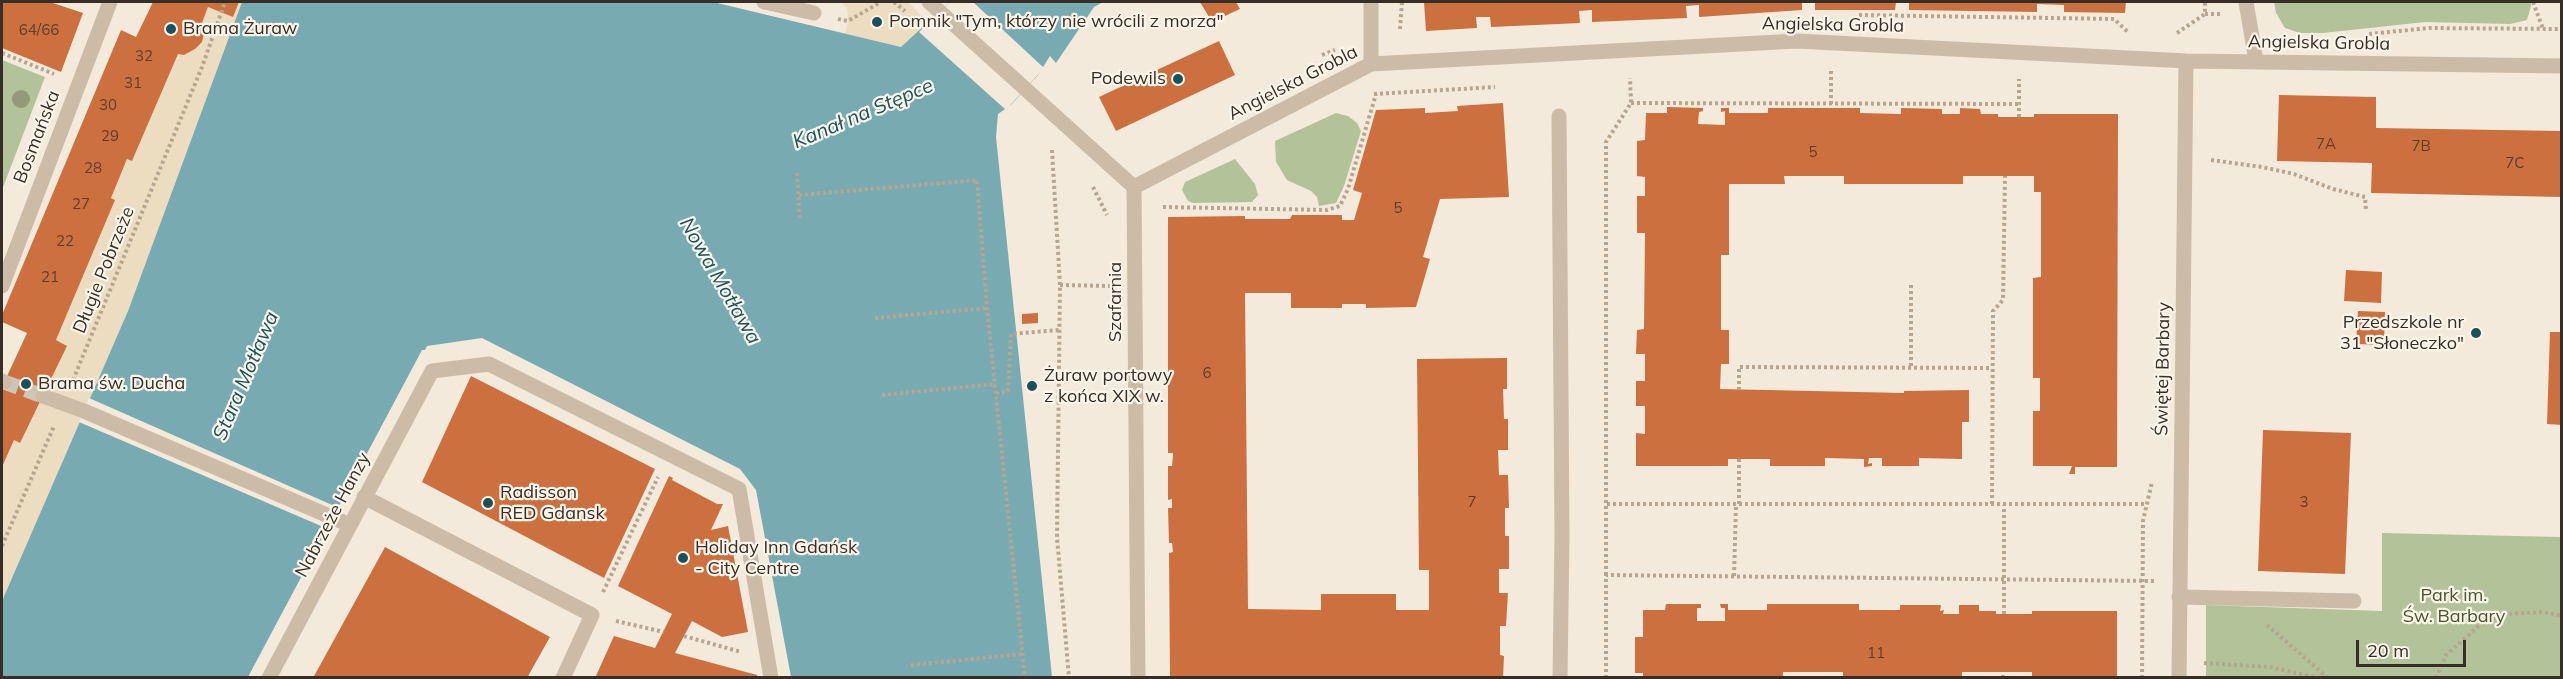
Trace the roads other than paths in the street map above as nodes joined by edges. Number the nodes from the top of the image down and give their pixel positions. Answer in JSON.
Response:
{"nodes":[{"id":1,"x":110,"y":2,"type":"edge"},
{"id":2,"x":764,"y":2,"type":"edge"},
{"id":3,"x":1371,"y":2,"type":"edge"},
{"id":4,"x":2246,"y":2,"type":"edge"},
{"id":5,"x":934,"y":7,"type":"edge"},
{"id":6,"x":814,"y":13,"type":"dead end"},
{"id":7,"x":2186,"y":61,"type":"junction"},
{"id":8,"x":2256,"y":61,"type":"junction"},
{"id":9,"x":1371,"y":64,"type":"junction"},
{"id":10,"x":2562,"y":66,"type":"edge"},
{"id":11,"x":1559,"y":116,"type":"dead end"},
{"id":12,"x":1134,"y":187,"type":"junction"},
{"id":13,"x":2,"y":286,"type":"edge"},
{"id":14,"x":43,"y":396,"type":"tunnel mouth"},
{"id":15,"x":364,"y":497,"type":"junction"},
{"id":16,"x":350,"y":525,"type":"junction"},
{"id":17,"x":2180,"y":589,"type":"junction"},
{"id":18,"x":2354,"y":601,"type":"dead end"},
{"id":19,"x":269,"y":678,"type":"edge"},
{"id":20,"x":563,"y":678,"type":"edge"},
{"id":21,"x":771,"y":678,"type":"edge"},
{"id":22,"x":1138,"y":678,"type":"edge"},
{"id":23,"x":1560,"y":678,"type":"edge"},
{"id":24,"x":2180,"y":678,"type":"edge"}],
"edges":[{"from":1,"to":13,"type":"street","name":"Bosmańska"},
{"from":2,"to":6,"type":"street"},
{"from":3,"to":9,"type":"street"},
{"from":4,"to":8,"type":"street"},
{"from":5,"to":12,"type":"street"},
{"from":7,"to":8,"type":"street","name":"Angielska Grobla"},
{"from":7,"to":9,"type":"street","name":"Angielska Grobla"},
{"from":7,"to":17,"type":"street","name":"Świętej Barbary"},
{"from":8,"to":10,"type":"street","name":"Angielska Grobla"},
{"from":9,"to":12,"type":"street","name":"Angielska Grobla"},
{"from":11,"to":23,"type":"street"},
{"from":12,"to":22,"type":"street","name":"Szafarnia"},
{"from":14,"to":16,"type":"street"},
{"from":15,"to":16,"type":"street","name":"Nabrzeże Hanzy"},
{"from":15,"to":20,"type":"street"},
{"from":15,"to":21,"type":"street","name":"Nabrzeże Hanzy"},
{"from":16,"to":19,"type":"street","name":"Nabrzeże Hanzy"},
{"from":17,"to":18,"type":"street"},
{"from":17,"to":24,"type":"street","name":"Świętej Barbary"}]}
